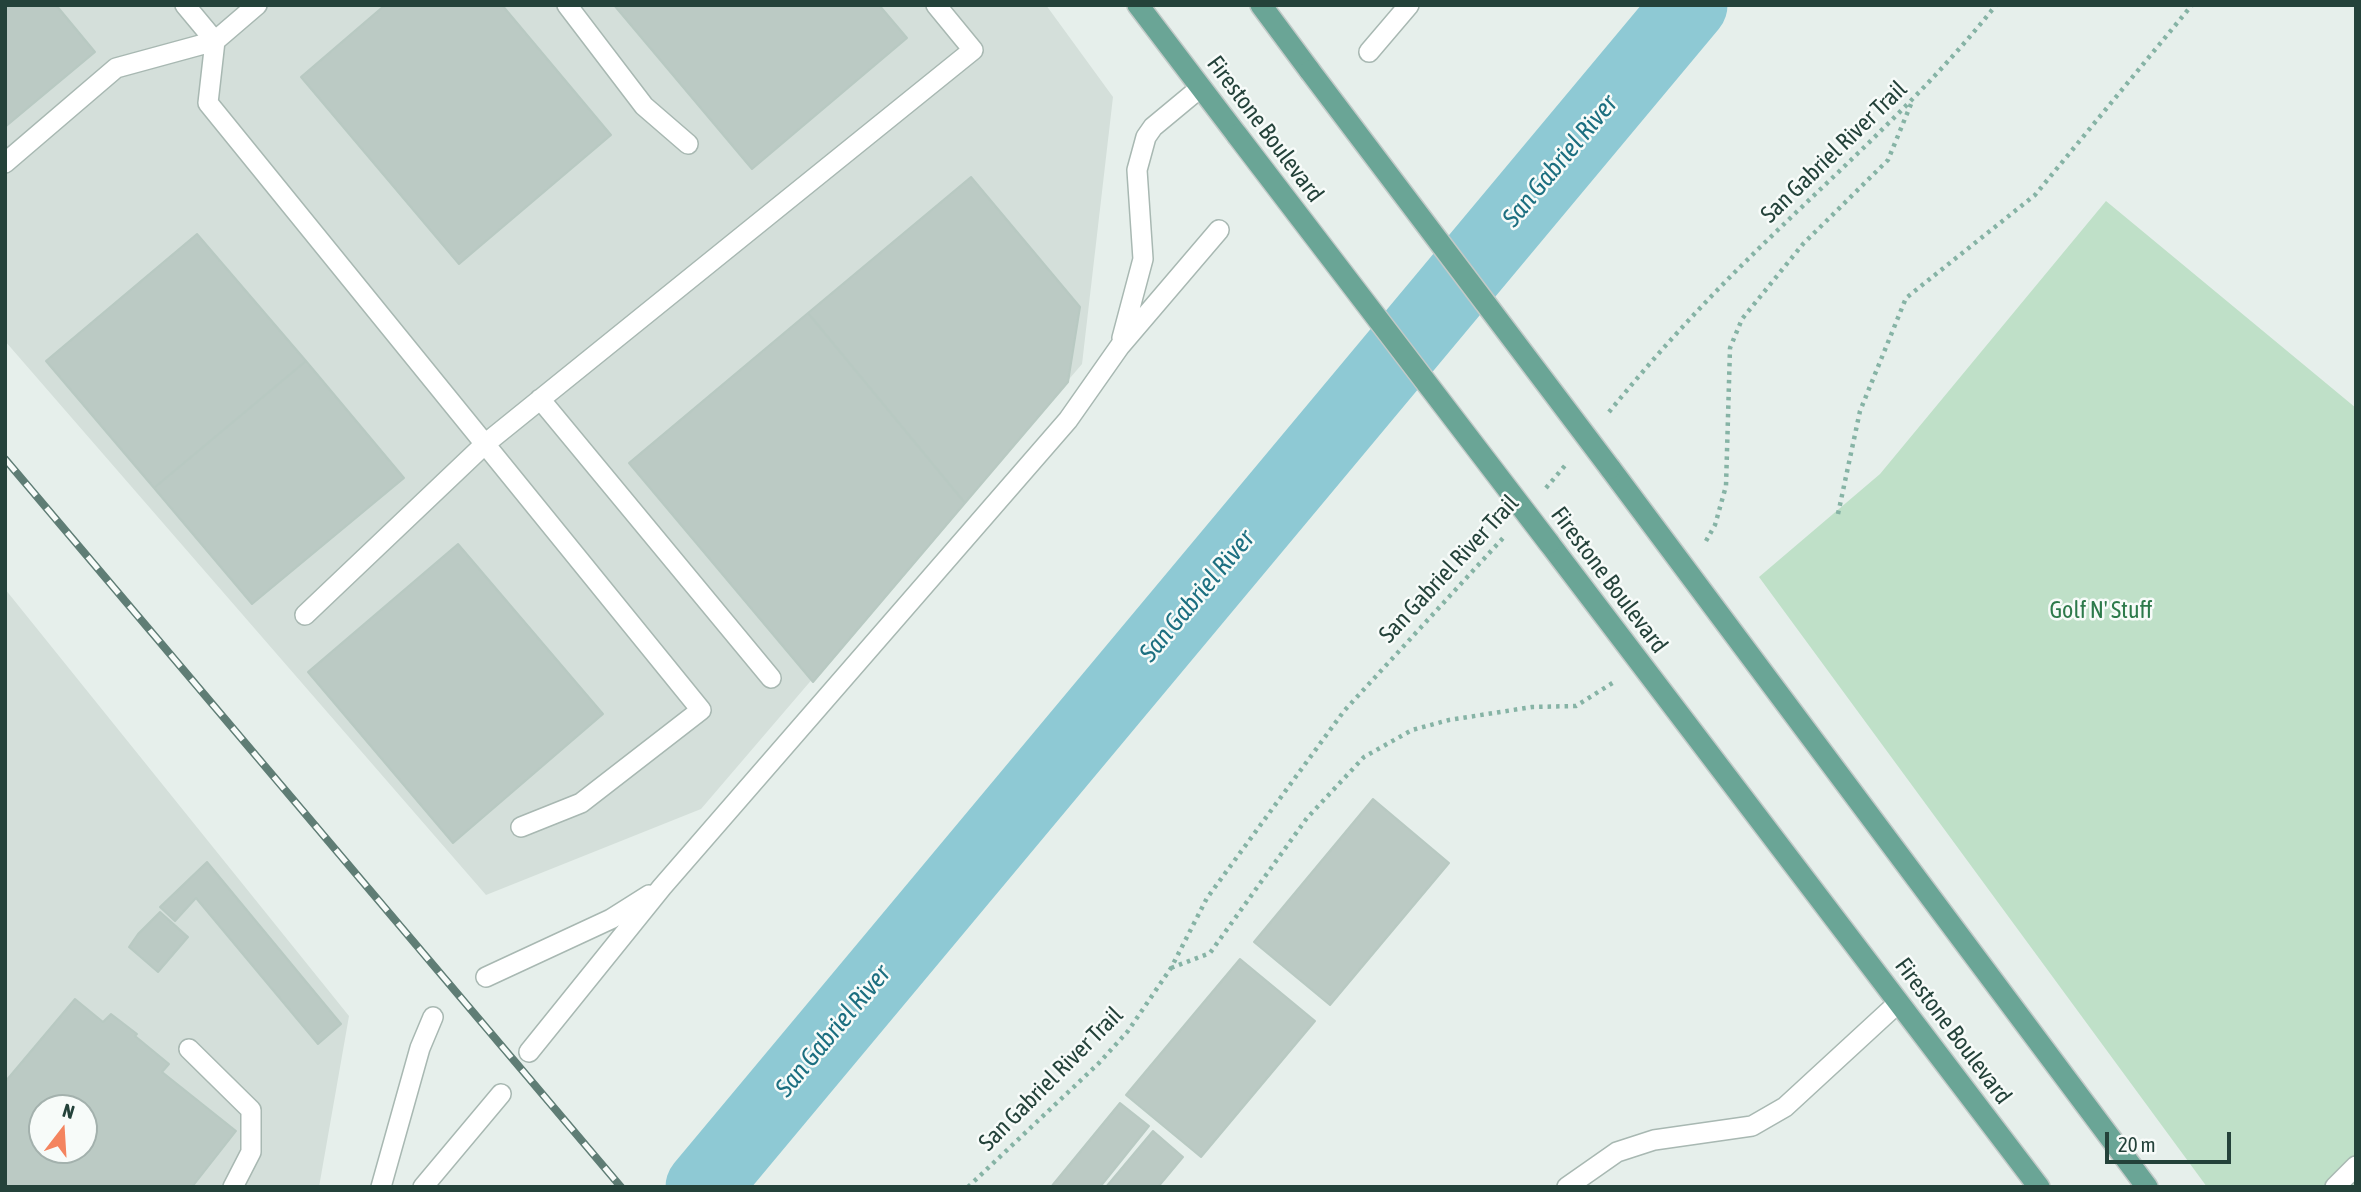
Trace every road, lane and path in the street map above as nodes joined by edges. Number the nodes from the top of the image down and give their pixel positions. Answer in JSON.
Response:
{"nodes":[{"id":1,"x":185,"y":5,"type":"edge"},
{"id":2,"x":257,"y":5,"type":"edge"},
{"id":3,"x":567,"y":5,"type":"edge"},
{"id":4,"x":936,"y":5,"type":"edge"},
{"id":5,"x":1138,"y":5,"type":"edge"},
{"id":6,"x":1261,"y":5,"type":"edge"},
{"id":7,"x":1409,"y":5,"type":"edge"},
{"id":8,"x":1996,"y":5,"type":"edge"},
{"id":9,"x":2192,"y":5,"type":"edge"},
{"id":10,"x":215,"y":41,"type":"junction"},
{"id":11,"x":1369,"y":52,"type":"dead end"},
{"id":12,"x":1200,"y":88,"type":"junction"},
{"id":13,"x":1913,"y":100,"type":"junction"},
{"id":14,"x":688,"y":144,"type":"dead end"},
{"id":15,"x":5,"y":163,"type":"edge"},
{"id":16,"x":1219,"y":230,"type":"dead end"},
{"id":17,"x":1120,"y":346,"type":"junction"},
{"id":18,"x":540,"y":399,"type":"junction"},
{"id":19,"x":1600,"y":423,"type":"dead end"},
{"id":20,"x":485,"y":444,"type":"junction"},
{"id":21,"x":1575,"y":453,"type":"dead end"},
{"id":22,"x":1542,"y":494,"type":"dead end"},
{"id":23,"x":1838,"y":514,"type":"dead end"},
{"id":24,"x":1507,"y":533,"type":"dead end"},
{"id":25,"x":1684,"y":564,"type":"junction"},
{"id":26,"x":305,"y":615,"type":"dead end"},
{"id":27,"x":1638,"y":663,"type":"junction"},
{"id":28,"x":771,"y":678,"type":"dead end"},
{"id":29,"x":522,"y":827,"type":"dead end"},
{"id":30,"x":662,"y":887,"type":"junction"},
{"id":31,"x":1171,"y":968,"type":"junction"},
{"id":32,"x":486,"y":977,"type":"dead end"},
{"id":33,"x":1898,"y":1003,"type":"junction"},
{"id":34,"x":433,"y":1017,"type":"dead end"},
{"id":35,"x":189,"y":1049,"type":"dead end"},
{"id":36,"x":529,"y":1052,"type":"dead end"},
{"id":37,"x":501,"y":1094,"type":"dead end"},
{"id":38,"x":2356,"y":1166,"type":"edge"},
{"id":39,"x":233,"y":1187,"type":"edge"},
{"id":40,"x":381,"y":1187,"type":"edge"},
{"id":41,"x":423,"y":1187,"type":"edge"},
{"id":42,"x":968,"y":1187,"type":"edge"},
{"id":43,"x":1567,"y":1187,"type":"edge"},
{"id":44,"x":2039,"y":1187,"type":"edge"},
{"id":45,"x":2147,"y":1187,"type":"edge"},
{"id":46,"x":2335,"y":1187,"type":"edge"}],
"edges":[{"from":1,"to":10,"type":"lane"},
{"from":2,"to":10,"type":"lane"},
{"from":3,"to":14,"type":"lane"},
{"from":4,"to":18,"type":"lane"},
{"from":5,"to":12,"type":"main road","name":"Firestone Boulevard"},
{"from":6,"to":25,"type":"main road","bridge":true},
{"from":7,"to":11,"type":"lane"},
{"from":8,"to":13,"type":"path","name":"San Gabriel River Trail"},
{"from":9,"to":23,"type":"path"},
{"from":10,"to":15,"type":"lane"},
{"from":10,"to":20,"type":"lane"},
{"from":12,"to":17,"type":"lane"},
{"from":12,"to":27,"type":"main road","name":"Firestone Boulevard","bridge":true},
{"from":13,"to":19,"type":"path","name":"San Gabriel River Trail"},
{"from":13,"to":25,"type":"path"},
{"from":16,"to":17,"type":"lane"},
{"from":17,"to":30,"type":"lane"},
{"from":18,"to":20,"type":"lane"},
{"from":18,"to":28,"type":"lane"},
{"from":20,"to":26,"type":"lane"},
{"from":20,"to":29,"type":"lane"},
{"from":21,"to":22,"type":"path","name":"San Gabriel River Trail"},
{"from":24,"to":31,"type":"path","name":"San Gabriel River Trail"},
{"from":25,"to":45,"type":"main road"},
{"from":27,"to":31,"type":"path"},
{"from":27,"to":33,"type":"main road","name":"Firestone Boulevard"},
{"from":30,"to":32,"type":"lane"},
{"from":30,"to":36,"type":"lane"},
{"from":31,"to":42,"type":"path","name":"San Gabriel River Trail"},
{"from":33,"to":43,"type":"lane"},
{"from":33,"to":44,"type":"main road","name":"Firestone Boulevard"},
{"from":34,"to":40,"type":"lane"},
{"from":35,"to":39,"type":"lane"},
{"from":37,"to":41,"type":"lane"},
{"from":38,"to":46,"type":"lane"}]}
